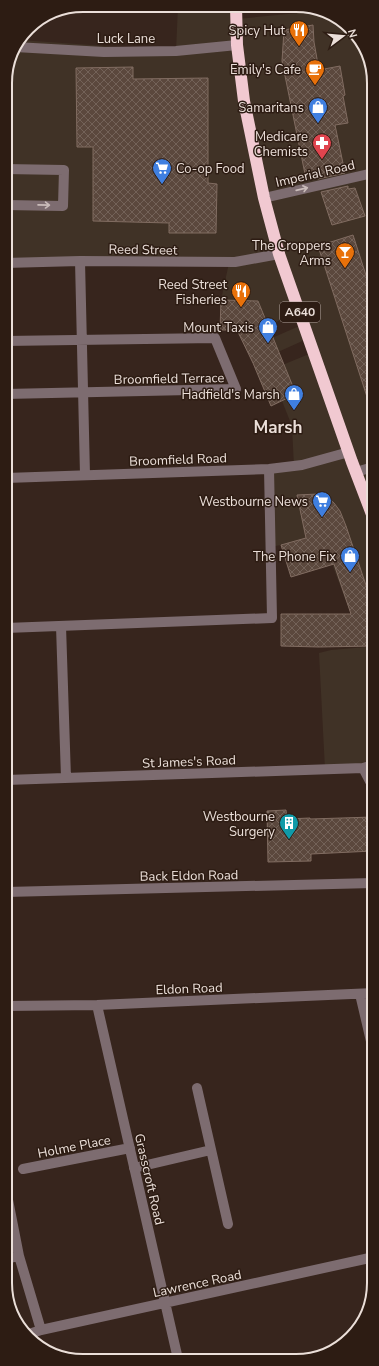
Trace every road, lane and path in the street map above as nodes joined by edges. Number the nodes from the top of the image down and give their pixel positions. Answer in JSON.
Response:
{"nodes":[{"id":1,"x":236,"y":12,"type":"edge"},
{"id":2,"x":237,"y":45,"type":"junction"},
{"id":3,"x":22,"y":47,"type":"edge"},
{"id":4,"x":12,"y":169,"type":"edge"},
{"id":5,"x":367,"y":174,"type":"edge"},
{"id":6,"x":264,"y":198,"type":"junction"},
{"id":7,"x":12,"y":205,"type":"edge"},
{"id":8,"x":279,"y":254,"type":"junction"},
{"id":9,"x":80,"y":261,"type":"junction"},
{"id":10,"x":12,"y":263,"type":"edge"},
{"id":11,"x":82,"y":340,"type":"junction"},
{"id":12,"x":12,"y":341,"type":"edge"},
{"id":13,"x":83,"y":393,"type":"junction"},
{"id":14,"x":12,"y":394,"type":"edge"},
{"id":15,"x":349,"y":452,"type":"junction"},
{"id":16,"x":269,"y":469,"type":"junction"},
{"id":17,"x":367,"y":469,"type":"edge"},
{"id":18,"x":356,"y":472,"type":"junction"},
{"id":19,"x":85,"y":475,"type":"junction"},
{"id":20,"x":12,"y":478,"type":"edge"},
{"id":21,"x":367,"y":501,"type":"edge"},
{"id":22,"x":61,"y":626,"type":"junction"},
{"id":23,"x":12,"y":628,"type":"edge"},
{"id":24,"x":367,"y":767,"type":"edge"},
{"id":25,"x":363,"y":768,"type":"junction"},
{"id":26,"x":367,"y":776,"type":"edge"},
{"id":27,"x":66,"y":778,"type":"junction"},
{"id":28,"x":12,"y":780,"type":"edge"},
{"id":29,"x":367,"y":883,"type":"edge"},
{"id":30,"x":12,"y":892,"type":"edge"},
{"id":31,"x":360,"y":994,"type":"junction"},
{"id":32,"x":367,"y":994,"type":"edge"},
{"id":33,"x":96,"y":1005,"type":"junction"},
{"id":34,"x":12,"y":1006,"type":"edge"},
{"id":35,"x":367,"y":1024,"type":"edge"},
{"id":36,"x":197,"y":1088,"type":"dead end"},
{"id":37,"x":130,"y":1148,"type":"junction"},
{"id":38,"x":211,"y":1150,"type":"junction"},
{"id":39,"x":134,"y":1168,"type":"junction"},
{"id":40,"x":23,"y":1169,"type":"dead end"},
{"id":41,"x":12,"y":1220,"type":"edge"},
{"id":42,"x":228,"y":1224,"type":"dead end"},
{"id":43,"x":19,"y":1256,"type":"junction"},
{"id":44,"x":12,"y":1258,"type":"edge"},
{"id":45,"x":367,"y":1259,"type":"edge"},
{"id":46,"x":165,"y":1303,"type":"junction"},
{"id":47,"x":40,"y":1330,"type":"junction"},
{"id":48,"x":32,"y":1332,"type":"edge"},
{"id":49,"x":177,"y":1354,"type":"edge"}],
"edges":[{"from":1,"to":2,"type":"highway","number":"A640"},
{"from":2,"to":3,"type":"street","name":"Luck Lane"},
{"from":2,"to":6,"type":"highway","number":"A640"},
{"from":7,"to":4,"type":"street","one_way":true},
{"from":6,"to":5,"type":"street","name":"Imperial Road","one_way":true},
{"from":6,"to":8,"type":"highway","number":"A640"},
{"from":8,"to":9,"type":"street","name":"Reed Street"},
{"from":8,"to":15,"type":"highway","number":"A640"},
{"from":9,"to":10,"type":"street","name":"Reed Street"},
{"from":9,"to":11,"type":"street"},
{"from":11,"to":12,"type":"street","name":"Broomfield Terrace"},
{"from":11,"to":13,"type":"street"},
{"from":11,"to":13,"type":"street","name":"Broomfield Terrace"},
{"from":13,"to":14,"type":"street","name":"Broomfield Terrace"},
{"from":13,"to":19,"type":"street"},
{"from":15,"to":16,"type":"street","name":"Broomfield Road"},
{"from":15,"to":18,"type":"highway","number":"A640"},
{"from":16,"to":19,"type":"street","name":"Broomfield Road"},
{"from":16,"to":22,"type":"street"},
{"from":17,"to":18,"type":"street"},
{"from":18,"to":21,"type":"highway","number":"A640"},
{"from":19,"to":20,"type":"street","name":"Broomfield Road"},
{"from":22,"to":23,"type":"street"},
{"from":22,"to":27,"type":"street"},
{"from":24,"to":25,"type":"street","name":"St James's Road"},
{"from":25,"to":26,"type":"street"},
{"from":25,"to":27,"type":"street","name":"St James's Road"},
{"from":27,"to":28,"type":"street","name":"St James's Road"},
{"from":29,"to":30,"type":"street","name":"Back Eldon Road"},
{"from":31,"to":32,"type":"street","name":"Eldon Road"},
{"from":31,"to":33,"type":"street","name":"Eldon Road"},
{"from":31,"to":35,"type":"street"},
{"from":33,"to":34,"type":"street","name":"Eldon Road"},
{"from":33,"to":37,"type":"street","name":"Grasscroft Road"},
{"from":36,"to":38,"type":"street"},
{"from":37,"to":39,"type":"street","name":"Grasscroft Road"},
{"from":37,"to":40,"type":"street","name":"Holme Place"},
{"from":38,"to":39,"type":"street"},
{"from":38,"to":42,"type":"street"},
{"from":39,"to":46,"type":"street","name":"Grasscroft Road"},
{"from":41,"to":43,"type":"street"},
{"from":43,"to":44,"type":"street"},
{"from":43,"to":47,"type":"street"},
{"from":45,"to":46,"type":"street","name":"Lawrence Road"},
{"from":46,"to":47,"type":"street","name":"Lawrence Road"},
{"from":46,"to":49,"type":"street","name":"Grasscroft Road"},
{"from":47,"to":48,"type":"street","name":"Lawrence Road"}]}
